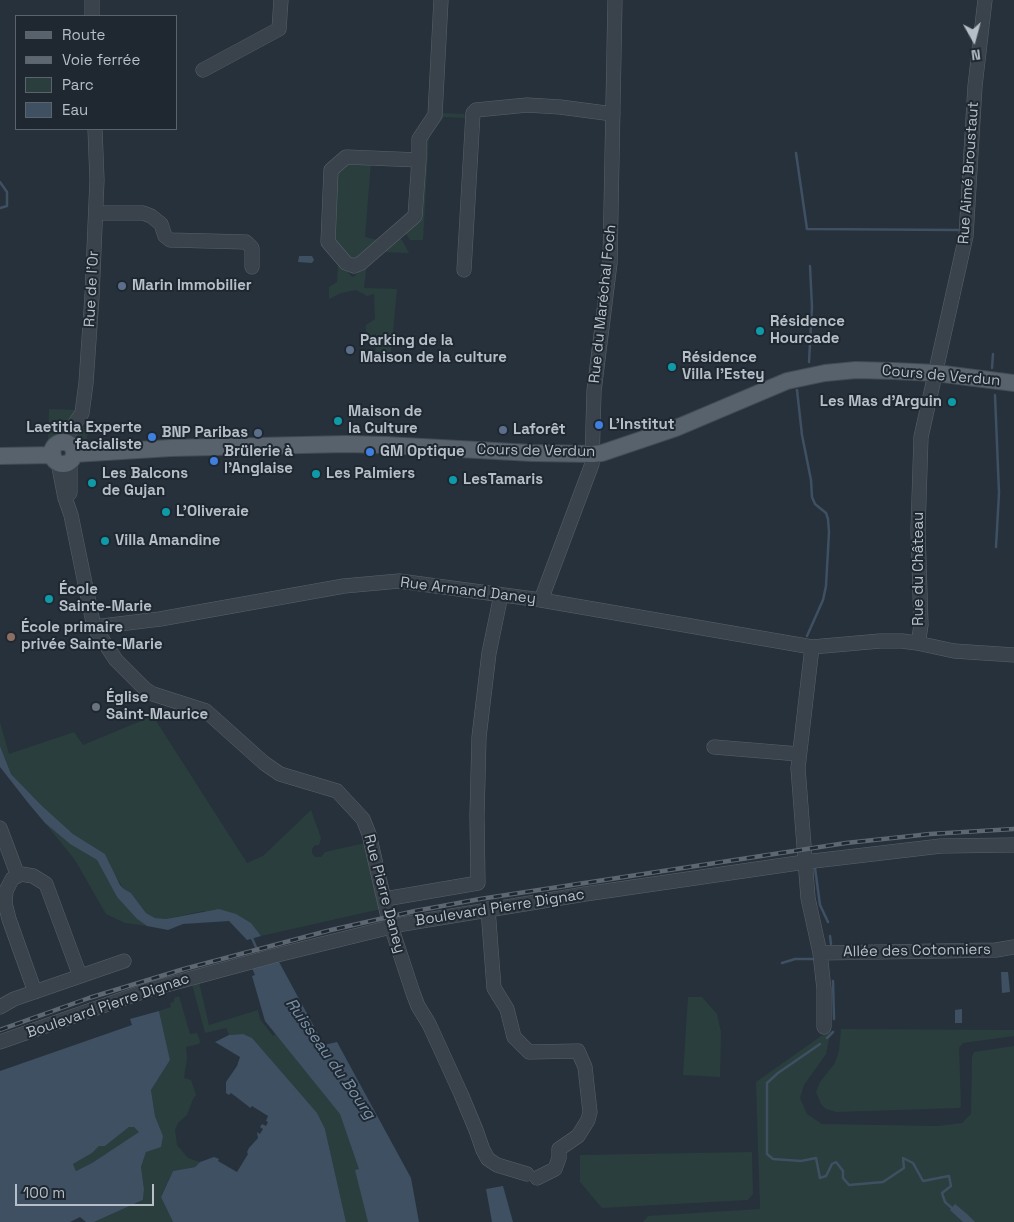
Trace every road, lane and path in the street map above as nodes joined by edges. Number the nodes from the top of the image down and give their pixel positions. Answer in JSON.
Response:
{"nodes":[{"id":1,"x":92,"y":0,"type":"edge"},
{"id":2,"x":281,"y":0,"type":"edge"},
{"id":3,"x":441,"y":0,"type":"edge"},
{"id":4,"x":615,"y":0,"type":"edge"},
{"id":5,"x":985,"y":0,"type":"edge"},
{"id":6,"x":92,"y":15,"type":"edge"},
{"id":7,"x":203,"y":70,"type":"dead end"},
{"id":8,"x":613,"y":114,"type":"junction"},
{"id":9,"x":95,"y":130,"type":"edge"},
{"id":10,"x":419,"y":160,"type":"junction"},
{"id":11,"x":96,"y":212,"type":"junction"},
{"id":12,"x":252,"y":267,"type":"dead end"},
{"id":13,"x":464,"y":270,"type":"dead end"},
{"id":14,"x":937,"y":368,"type":"junction"},
{"id":15,"x":1014,"y":383,"type":"edge"},
{"id":16,"x":593,"y":454,"type":"junction"},
{"id":17,"x":63,"y":455,"type":"junction"},
{"id":18,"x":0,"y":456,"type":"edge"},
{"id":19,"x":501,"y":595,"type":"junction"},
{"id":20,"x":541,"y":600,"type":"junction"},
{"id":21,"x":94,"y":627,"type":"junction"},
{"id":22,"x":917,"y":643,"type":"junction"},
{"id":23,"x":812,"y":647,"type":"junction"},
{"id":24,"x":1014,"y":655,"type":"edge"},
{"id":25,"x":714,"y":747,"type":"dead end"},
{"id":26,"x":799,"y":754,"type":"junction"},
{"id":27,"x":0,"y":828,"type":"edge"},
{"id":28,"x":1014,"y":845,"type":"edge"},
{"id":29,"x":805,"y":862,"type":"junction"},
{"id":30,"x":18,"y":876,"type":"junction"},
{"id":31,"x":385,"y":900,"type":"junction"},
{"id":32,"x":488,"y":910,"type":"junction"},
{"id":33,"x":392,"y":926,"type":"junction"},
{"id":34,"x":1014,"y":947,"type":"edge"},
{"id":35,"x":820,"y":953,"type":"junction"},
{"id":36,"x":124,"y":961,"type":"dead end"},
{"id":37,"x":80,"y":976,"type":"junction"},
{"id":38,"x":35,"y":992,"type":"junction"},
{"id":39,"x":0,"y":1007,"type":"edge"},
{"id":40,"x":824,"y":1027,"type":"dead end"},
{"id":41,"x":0,"y":1042,"type":"edge"}],
"edges":[{"from":1,"to":6,"type":"street"},
{"from":2,"to":7,"type":"street"},
{"from":3,"to":10,"type":"street"},
{"from":4,"to":8,"type":"street","name":"Rue du Maréchal Foch"},
{"from":5,"to":14,"type":"street","name":"Rue Aimé Broustaut"},
{"from":8,"to":13,"type":"street"},
{"from":8,"to":16,"type":"street","name":"Rue du Maréchal Foch"},
{"from":9,"to":11,"type":"street","name":"Rue de l'Or"},
{"from":10,"to":10,"type":"street"},
{"from":11,"to":12,"type":"street"},
{"from":11,"to":17,"type":"street","name":"Rue de l'Or"},
{"from":14,"to":15,"type":"main road","name":"Cours de Verdun"},
{"from":14,"to":16,"type":"main road","name":"Cours de Verdun"},
{"from":14,"to":22,"type":"street","name":"Rue du Château"},
{"from":16,"to":17,"type":"main road","name":"Cours de Verdun"},
{"from":16,"to":20,"type":"street","name":"Rue du Maréchal Foch"},
{"from":17,"to":18,"type":"main road","name":"Cours de Verdun"},
{"from":17,"to":21,"type":"street"},
{"from":19,"to":20,"type":"street","name":"Rue Armand Daney"},
{"from":19,"to":21,"type":"street","name":"Rue Armand Daney"},
{"from":19,"to":31,"type":"street"},
{"from":20,"to":23,"type":"street","name":"Rue Armand Daney"},
{"from":21,"to":31,"type":"street","name":"Rue Pierre Daney"},
{"from":22,"to":23,"type":"street","name":"Rue du Château"},
{"from":22,"to":24,"type":"street"},
{"from":23,"to":26,"type":"street"},
{"from":25,"to":26,"type":"street"},
{"from":26,"to":29,"type":"street"},
{"from":27,"to":30,"type":"street"},
{"from":28,"to":29,"type":"street","name":"Boulevard Pierre Dignac"},
{"from":29,"to":32,"type":"street","name":"Boulevard Pierre Dignac"},
{"from":29,"to":35,"type":"street"},
{"from":30,"to":37,"type":"street"},
{"from":30,"to":38,"type":"street"},
{"from":31,"to":33,"type":"street","name":"Rue Pierre Daney"},
{"from":32,"to":33,"type":"street","name":"Boulevard Pierre Dignac"},
{"from":32,"to":33,"type":"street","name":"Rue Pierre Daney"},
{"from":33,"to":41,"type":"street","name":"Boulevard Pierre Dignac"},
{"from":34,"to":35,"type":"street","name":"Allée des Cotonniers"},
{"from":35,"to":40,"type":"street"},
{"from":36,"to":37,"type":"street"},
{"from":37,"to":38,"type":"street"},
{"from":38,"to":39,"type":"street"}]}
